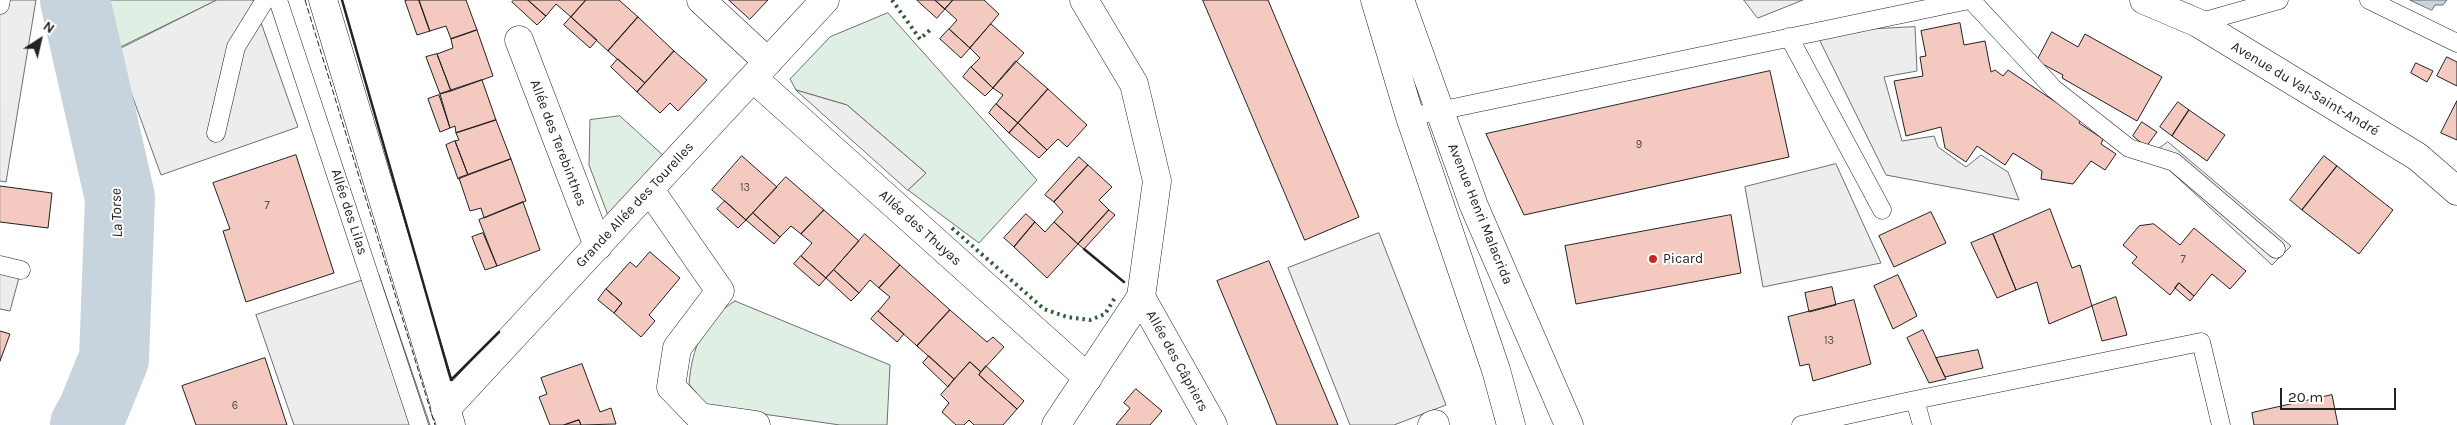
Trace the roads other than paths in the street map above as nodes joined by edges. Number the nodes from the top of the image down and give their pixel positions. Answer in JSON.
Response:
{"nodes":[{"id":1,"x":1,"y":0,"type":"edge"},
{"id":2,"x":265,"y":0,"type":"edge"},
{"id":3,"x":278,"y":0,"type":"edge"},
{"id":4,"x":323,"y":0,"type":"edge"},
{"id":5,"x":701,"y":0,"type":"edge"},
{"id":6,"x":826,"y":0,"type":"edge"},
{"id":7,"x":1084,"y":0,"type":"edge"},
{"id":8,"x":1375,"y":0,"type":"edge"},
{"id":9,"x":1400,"y":0,"type":"edge"},
{"id":10,"x":1970,"y":0,"type":"edge"},
{"id":11,"x":2144,"y":0,"type":"edge"},
{"id":12,"x":2279,"y":0,"type":"edge"},
{"id":13,"x":2369,"y":0,"type":"edge"},
{"id":14,"x":0,"y":5,"type":"edge"},
{"id":15,"x":2198,"y":23,"type":"junction"},
{"id":16,"x":1789,"y":37,"type":"junction"},
{"id":17,"x":519,"y":40,"type":"dead end"},
{"id":18,"x":2457,"y":43,"type":"edge"},
{"id":19,"x":761,"y":70,"type":"junction"},
{"id":20,"x":1438,"y":111,"type":"junction"},
{"id":21,"x":1410,"y":117,"type":"junction"},
{"id":22,"x":216,"y":133,"type":"dead end"},
{"id":23,"x":650,"y":190,"type":"junction"},
{"id":24,"x":2457,"y":191,"type":"edge"},
{"id":25,"x":1882,"y":210,"type":"dead end"},
{"id":26,"x":598,"y":246,"type":"junction"},
{"id":27,"x":2276,"y":248,"type":"dead end"},
{"id":28,"x":0,"y":265,"type":"edge"},
{"id":29,"x":21,"y":270,"type":"dead end"},
{"id":30,"x":1141,"y":297,"type":"junction"},
{"id":31,"x":1088,"y":378,"type":"junction"},
{"id":32,"x":1915,"y":400,"type":"junction"},
{"id":33,"x":448,"y":418,"type":"edge"},
{"id":34,"x":419,"y":425,"type":"edge"},
{"id":35,"x":756,"y":425,"type":"edge"},
{"id":36,"x":1056,"y":425,"type":"edge"},
{"id":37,"x":1213,"y":425,"type":"edge"},
{"id":38,"x":1511,"y":425,"type":"edge"},
{"id":39,"x":1569,"y":425,"type":"edge"},
{"id":40,"x":1802,"y":425,"type":"edge"},
{"id":41,"x":1922,"y":425,"type":"edge"},
{"id":42,"x":2221,"y":425,"type":"edge"}],
"edges":[{"from":1,"to":14,"type":"lane"},
{"from":2,"to":22,"type":"lane"},
{"from":3,"to":34,"type":"lane","name":"Allée des Lilas"},
{"from":4,"to":33,"type":"street"},
{"from":5,"to":19,"type":"street","name":"Allée des Thuyas"},
{"from":6,"to":19,"type":"street","name":"Grande Allée des Tourelles"},
{"from":7,"to":30,"type":"street"},
{"from":8,"to":21,"type":"street"},
{"from":9,"to":20,"type":"street","name":"Avenue Henri Malacrida"},
{"from":10,"to":16,"type":"lane"},
{"from":10,"to":27,"type":"lane"},
{"from":11,"to":15,"type":"street","name":"Avenue du Val-Saint-André"},
{"from":12,"to":15,"type":"lane"},
{"from":13,"to":18,"type":"lane"},
{"from":15,"to":24,"type":"street","name":"Avenue du Val-Saint-André"},
{"from":16,"to":20,"type":"lane"},
{"from":16,"to":25,"type":"lane"},
{"from":17,"to":26,"type":"street","name":"Allée des Terebinthes"},
{"from":19,"to":23,"type":"street","name":"Grande Allée des Tourelles"},
{"from":19,"to":31,"type":"street","name":"Allée des Thuyas"},
{"from":20,"to":21,"type":"lane"},
{"from":20,"to":39,"type":"street","name":"Avenue Henri Malacrida"},
{"from":21,"to":38,"type":"street"},
{"from":23,"to":26,"type":"street","name":"Grande Allée des Tourelles"},
{"from":23,"to":35,"type":"street"},
{"from":26,"to":33,"type":"street","name":"Grande Allée des Tourelles"},
{"from":28,"to":29,"type":"lane"},
{"from":30,"to":31,"type":"street"},
{"from":30,"to":37,"type":"street","name":"Allée des Câpriers"},
{"from":31,"to":36,"type":"street"},
{"from":32,"to":40,"type":"lane"},
{"from":32,"to":41,"type":"lane"},
{"from":32,"to":42,"type":"lane"}]}
